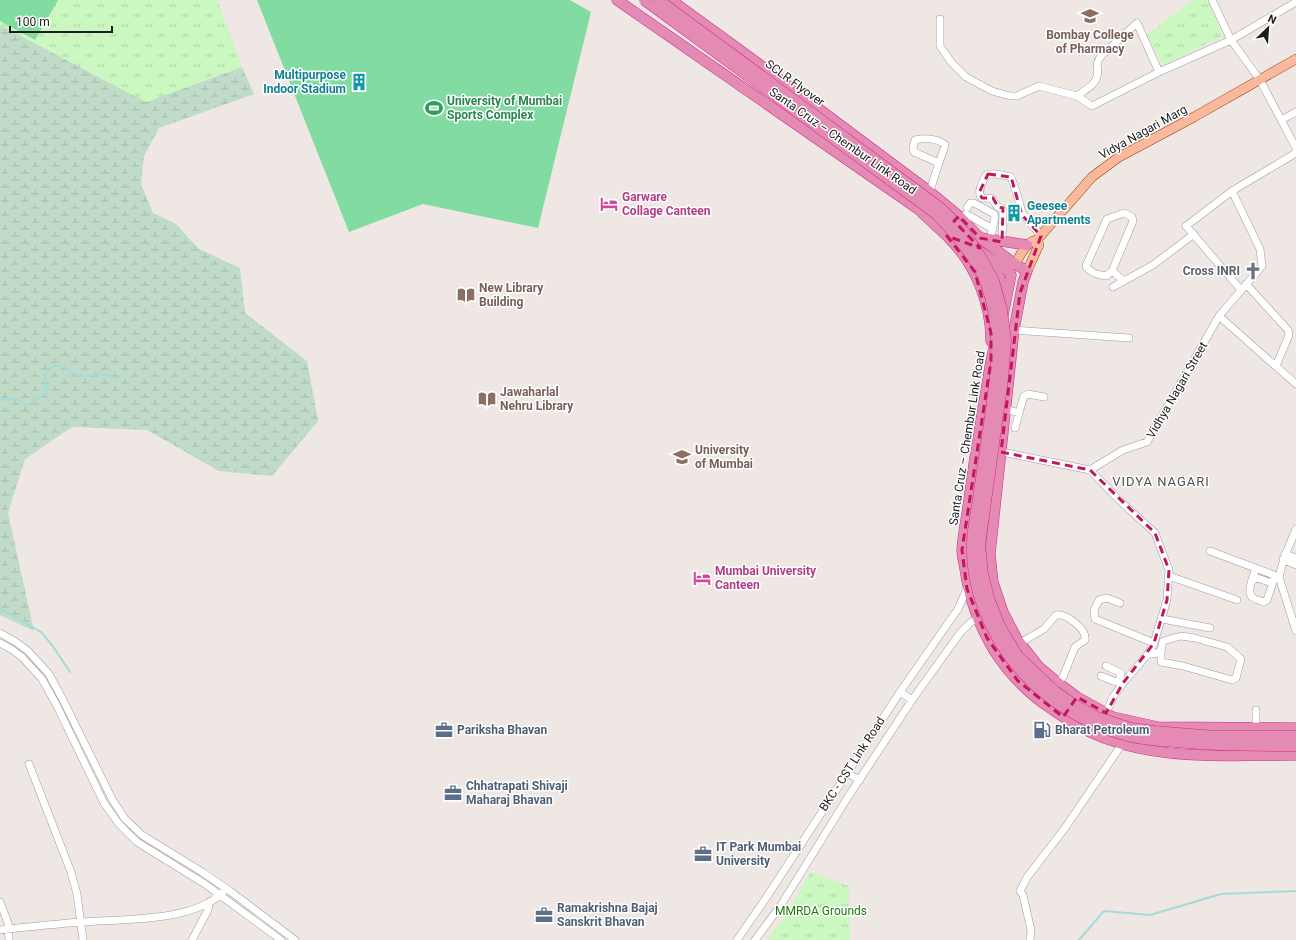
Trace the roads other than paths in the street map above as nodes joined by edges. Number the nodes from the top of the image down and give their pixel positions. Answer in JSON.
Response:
{"nodes":[{"id":1,"x":617,"y":0,"type":"edge"},
{"id":2,"x":644,"y":0,"type":"edge"},
{"id":3,"x":659,"y":0,"type":"edge"},
{"id":4,"x":1212,"y":0,"type":"edge"},
{"id":5,"x":678,"y":2,"type":"edge"},
{"id":6,"x":1296,"y":2,"type":"edge"},
{"id":7,"x":940,"y":19,"type":"dead end"},
{"id":8,"x":1231,"y":40,"type":"junction"},
{"id":9,"x":748,"y":56,"type":"junction"},
{"id":10,"x":1296,"y":59,"type":"edge"},
{"id":11,"x":1159,"y":72,"type":"junction"},
{"id":12,"x":731,"y":79,"type":"junction"},
{"id":13,"x":1260,"y":80,"type":"junction"},
{"id":14,"x":1077,"y":96,"type":"junction"},
{"id":15,"x":1296,"y":112,"type":"edge"},
{"id":16,"x":1282,"y":120,"type":"junction"},
{"id":17,"x":1296,"y":148,"type":"edge"},
{"id":18,"x":1296,"y":153,"type":"edge"},
{"id":19,"x":939,"y":163,"type":"junction"},
{"id":20,"x":930,"y":192,"type":"junction"},
{"id":21,"x":1232,"y":192,"type":"junction"},
{"id":22,"x":964,"y":212,"type":"junction"},
{"id":23,"x":993,"y":229,"type":"junction"},
{"id":24,"x":1194,"y":234,"type":"junction"},
{"id":25,"x":946,"y":235,"type":"junction"},
{"id":26,"x":1039,"y":238,"type":"junction"},
{"id":27,"x":985,"y":239,"type":"junction"},
{"id":28,"x":1002,"y":242,"type":"junction"},
{"id":29,"x":969,"y":244,"type":"junction"},
{"id":30,"x":1026,"y":245,"type":"junction"},
{"id":31,"x":1015,"y":264,"type":"junction"},
{"id":32,"x":1027,"y":271,"type":"junction"},
{"id":33,"x":1112,"y":271,"type":"junction"},
{"id":34,"x":1011,"y":274,"type":"junction"},
{"id":35,"x":1124,"y":281,"type":"junction"},
{"id":36,"x":1023,"y":282,"type":"junction"},
{"id":37,"x":1113,"y":287,"type":"dead end"},
{"id":38,"x":1243,"y":287,"type":"junction"},
{"id":39,"x":1219,"y":316,"type":"junction"},
{"id":40,"x":1002,"y":320,"type":"junction"},
{"id":41,"x":1014,"y":330,"type":"junction"},
{"id":42,"x":1130,"y":338,"type":"dead end"},
{"id":43,"x":991,"y":360,"type":"junction"},
{"id":44,"x":1276,"y":366,"type":"junction"},
{"id":45,"x":1296,"y":384,"type":"edge"},
{"id":46,"x":1044,"y":397,"type":"dead end"},
{"id":47,"x":1005,"y":409,"type":"junction"},
{"id":48,"x":1020,"y":413,"type":"junction"},
{"id":49,"x":1015,"y":428,"type":"dead end"},
{"id":50,"x":976,"y":446,"type":"junction"},
{"id":51,"x":1001,"y":452,"type":"junction"},
{"id":52,"x":1090,"y":470,"type":"junction"},
{"id":53,"x":1296,"y":529,"type":"edge"},
{"id":54,"x":1210,"y":551,"type":"dead end"},
{"id":55,"x":1284,"y":556,"type":"junction"},
{"id":56,"x":1296,"y":558,"type":"edge"},
{"id":57,"x":1296,"y":565,"type":"edge"},
{"id":58,"x":1256,"y":568,"type":"junction"},
{"id":59,"x":1169,"y":576,"type":"junction"},
{"id":60,"x":1277,"y":576,"type":"junction"},
{"id":61,"x":1253,"y":580,"type":"junction"},
{"id":62,"x":1272,"y":583,"type":"junction"},
{"id":63,"x":967,"y":589,"type":"junction"},
{"id":64,"x":1237,"y":600,"type":"dead end"},
{"id":65,"x":1120,"y":603,"type":"dead end"},
{"id":66,"x":1162,"y":618,"type":"junction"},
{"id":67,"x":978,"y":619,"type":"junction"},
{"id":68,"x":1210,"y":628,"type":"dead end"},
{"id":69,"x":1296,"y":631,"type":"edge"},
{"id":70,"x":0,"y":633,"type":"edge"},
{"id":71,"x":0,"y":643,"type":"edge"},
{"id":72,"x":1020,"y":643,"type":"junction"},
{"id":73,"x":1154,"y":644,"type":"junction"},
{"id":74,"x":1161,"y":651,"type":"junction"},
{"id":75,"x":1148,"y":654,"type":"junction"},
{"id":76,"x":1106,"y":666,"type":"dead end"},
{"id":77,"x":1101,"y":676,"type":"dead end"},
{"id":78,"x":1121,"y":682,"type":"junction"},
{"id":79,"x":1058,"y":683,"type":"junction"},
{"id":80,"x":900,"y":692,"type":"junction"},
{"id":81,"x":1077,"y":697,"type":"junction"},
{"id":82,"x":63,"y":700,"type":"junction"},
{"id":83,"x":912,"y":700,"type":"junction"},
{"id":84,"x":56,"y":704,"type":"junction"},
{"id":85,"x":1256,"y":710,"type":"dead end"},
{"id":86,"x":1106,"y":713,"type":"junction"},
{"id":87,"x":1063,"y":717,"type":"junction"},
{"id":88,"x":1256,"y":727,"type":"junction"},
{"id":89,"x":1296,"y":728,"type":"edge"},
{"id":90,"x":1296,"y":736,"type":"edge"},
{"id":91,"x":1122,"y":744,"type":"junction"},
{"id":92,"x":1296,"y":746,"type":"edge"},
{"id":93,"x":1296,"y":751,"type":"edge"},
{"id":94,"x":1171,"y":752,"type":"junction"},
{"id":95,"x":1296,"y":755,"type":"edge"},
{"id":96,"x":29,"y":764,"type":"dead end"},
{"id":97,"x":846,"y":773,"type":"junction"},
{"id":98,"x":860,"y":780,"type":"junction"},
{"id":99,"x":210,"y":877,"type":"junction"},
{"id":100,"x":205,"y":884,"type":"junction"},
{"id":101,"x":226,"y":888,"type":"junction"},
{"id":102,"x":220,"y":894,"type":"junction"},
{"id":103,"x":210,"y":901,"type":"junction"},
{"id":104,"x":0,"y":902,"type":"edge"},
{"id":105,"x":256,"y":911,"type":"junction"},
{"id":106,"x":2,"y":913,"type":"edge"},
{"id":107,"x":250,"y":917,"type":"junction"},
{"id":108,"x":81,"y":922,"type":"junction"},
{"id":109,"x":8,"y":929,"type":"junction"},
{"id":110,"x":0,"y":930,"type":"edge"},
{"id":111,"x":9,"y":940,"type":"edge"},
{"id":112,"x":83,"y":940,"type":"edge"},
{"id":113,"x":192,"y":940,"type":"edge"},
{"id":114,"x":281,"y":940,"type":"edge"},
{"id":115,"x":295,"y":940,"type":"edge"},
{"id":116,"x":737,"y":940,"type":"edge"},
{"id":117,"x":755,"y":940,"type":"edge"},
{"id":118,"x":1030,"y":940,"type":"edge"}],
"edges":[{"from":1,"to":12,"type":"highway","name":"Santa Cruz – Chembur Link Road"},
{"from":2,"to":92,"type":"highway","bridge":true},
{"from":3,"to":90,"type":"highway","name":"SCLR Flyover","bridge":true},
{"from":4,"to":8,"type":"street"},
{"from":5,"to":9,"type":"highway","name":"Santa Cruz – Chembur Link Road"},
{"from":6,"to":8,"type":"street"},
{"from":7,"to":14,"type":"street"},
{"from":8,"to":11,"type":"street"},
{"from":8,"to":13,"type":"street"},
{"from":9,"to":12,"type":"highway"},
{"from":9,"to":20,"type":"highway","name":"Santa Cruz – Chembur Link Road"},
{"from":10,"to":13,"type":"main road","name":"Vidya Nagari Marg"},
{"from":11,"to":14,"type":"street"},
{"from":11,"to":14,"type":"street"},
{"from":12,"to":25,"type":"highway","name":"Santa Cruz – Chembur Link Road"},
{"from":13,"to":16,"type":"street"},
{"from":13,"to":26,"type":"main road","name":"Vidya Nagari Marg"},
{"from":15,"to":16,"type":"street"},
{"from":16,"to":17,"type":"street"},
{"from":18,"to":21,"type":"street"},
{"from":19,"to":19,"type":"street"},
{"from":19,"to":20,"type":"street"},
{"from":20,"to":22,"type":"highway","name":"Santa Cruz – Chembur Link Road"},
{"from":21,"to":24,"type":"street"},
{"from":21,"to":38,"type":"street","name":"Vidhya Nagari Street"},
{"from":22,"to":23,"type":"street"},
{"from":22,"to":23,"type":"street"},
{"from":22,"to":25,"type":"highway"},
{"from":22,"to":27,"type":"highway","name":"Santa Cruz – Chembur Link Road"},
{"from":23,"to":27,"type":"street"},
{"from":24,"to":35,"type":"street"},
{"from":24,"to":38,"type":"street"},
{"from":25,"to":29,"type":"highway","name":"Santa Cruz – Chembur Link Road"},
{"from":25,"to":43,"type":"highway"},
{"from":26,"to":28,"type":"street"},
{"from":26,"to":30,"type":"main road","name":"Vidya Nagari Marg"},
{"from":26,"to":32,"type":"main road","name":"Vidya Nagari Marg"},
{"from":27,"to":28,"type":"highway"},
{"from":27,"to":31,"type":"highway","name":"Santa Cruz – Chembur Link Road"},
{"from":28,"to":30,"type":"highway"},
{"from":29,"to":34,"type":"highway","name":"Santa Cruz – Chembur Link Road"},
{"from":29,"to":40,"type":"highway"},
{"from":30,"to":31,"type":"main road"},
{"from":31,"to":32,"type":"highway","name":"Santa Cruz – Chembur Link Road"},
{"from":31,"to":34,"type":"highway"},
{"from":32,"to":36,"type":"highway"},
{"from":33,"to":33,"type":"street"},
{"from":33,"to":35,"type":"street"},
{"from":34,"to":36,"type":"highway"},
{"from":34,"to":40,"type":"highway","name":"Santa Cruz – Chembur Link Road"},
{"from":35,"to":37,"type":"street"},
{"from":36,"to":41,"type":"highway"},
{"from":38,"to":39,"type":"street","name":"Vidhya Nagari Street"},
{"from":38,"to":44,"type":"street"},
{"from":39,"to":44,"type":"street"},
{"from":39,"to":52,"type":"street","name":"Vidhya Nagari Street"},
{"from":40,"to":43,"type":"highway","name":"Santa Cruz – Chembur Link Road"},
{"from":41,"to":42,"type":"street"},
{"from":41,"to":47,"type":"highway"},
{"from":43,"to":50,"type":"highway","name":"Santa Cruz – Chembur Link Road"},
{"from":44,"to":45,"type":"street"},
{"from":46,"to":48,"type":"street"},
{"from":47,"to":48,"type":"street"},
{"from":47,"to":51,"type":"highway"},
{"from":48,"to":49,"type":"street"},
{"from":50,"to":51,"type":"street"},
{"from":50,"to":63,"type":"highway","name":"Santa Cruz – Chembur Link Road"},
{"from":51,"to":52,"type":"street"},
{"from":51,"to":72,"type":"highway"},
{"from":52,"to":59,"type":"street"},
{"from":53,"to":55,"type":"street"},
{"from":54,"to":58,"type":"street"},
{"from":55,"to":56,"type":"street"},
{"from":55,"to":57,"type":"street"},
{"from":55,"to":60,"type":"street"},
{"from":58,"to":60,"type":"street"},
{"from":58,"to":61,"type":"street"},
{"from":59,"to":64,"type":"street"},
{"from":59,"to":66,"type":"street"},
{"from":60,"to":62,"type":"street"},
{"from":60,"to":69,"type":"street"},
{"from":61,"to":62,"type":"street"},
{"from":61,"to":62,"type":"street"},
{"from":63,"to":67,"type":"highway","name":"Santa Cruz – Chembur Link Road"},
{"from":63,"to":80,"type":"street","name":"BKC - CST Link Road"},
{"from":65,"to":73,"type":"street"},
{"from":66,"to":68,"type":"street"},
{"from":66,"to":73,"type":"street"},
{"from":67,"to":83,"type":"street","name":"BKC - CST Link Road"},
{"from":67,"to":87,"type":"highway","name":"Santa Cruz – Chembur Link Road"},
{"from":70,"to":82,"type":"street"},
{"from":71,"to":84,"type":"street"},
{"from":72,"to":79,"type":"highway"},
{"from":72,"to":79,"type":"street"},
{"from":73,"to":75,"type":"street"},
{"from":74,"to":74,"type":"street"},
{"from":74,"to":75,"type":"street"},
{"from":75,"to":78,"type":"street"},
{"from":76,"to":78,"type":"street"},
{"from":77,"to":78,"type":"street"},
{"from":78,"to":86,"type":"street"},
{"from":79,"to":81,"type":"highway"},
{"from":80,"to":83,"type":"street"},
{"from":80,"to":97,"type":"street","name":"BKC - CST Link Road"},
{"from":81,"to":86,"type":"highway"},
{"from":81,"to":87,"type":"highway"},
{"from":82,"to":84,"type":"street"},
{"from":82,"to":99,"type":"street"},
{"from":83,"to":98,"type":"street","name":"BKC - CST Link Road"},
{"from":84,"to":100,"type":"street"},
{"from":85,"to":88,"type":"street"},
{"from":86,"to":88,"type":"highway"},
{"from":87,"to":91,"type":"highway","name":"Santa Cruz – Chembur Link Road"},
{"from":88,"to":89,"type":"highway"},
{"from":91,"to":94,"type":"highway","name":"Santa Cruz – Chembur Link Road"},
{"from":91,"to":118,"type":"street"},
{"from":93,"to":94,"type":"highway"},
{"from":94,"to":95,"type":"highway","name":"Santa Cruz – Chembur Link Road"},
{"from":96,"to":108,"type":"street"},
{"from":97,"to":98,"type":"street"},
{"from":97,"to":116,"type":"street","name":"BKC - CST Link Road"},
{"from":98,"to":117,"type":"street","name":"BKC - CST Link Road"},
{"from":99,"to":100,"type":"street"},
{"from":99,"to":101,"type":"street"},
{"from":100,"to":102,"type":"street"},
{"from":101,"to":102,"type":"street"},
{"from":101,"to":105,"type":"street"},
{"from":102,"to":103,"type":"street"},
{"from":102,"to":107,"type":"street"},
{"from":103,"to":108,"type":"street"},
{"from":103,"to":113,"type":"street"},
{"from":104,"to":106,"type":"street"},
{"from":105,"to":107,"type":"street"},
{"from":105,"to":115,"type":"street"},
{"from":106,"to":109,"type":"street"},
{"from":107,"to":114,"type":"street"},
{"from":108,"to":109,"type":"street"},
{"from":108,"to":112,"type":"street"},
{"from":109,"to":110,"type":"street"},
{"from":109,"to":111,"type":"street"}]}
